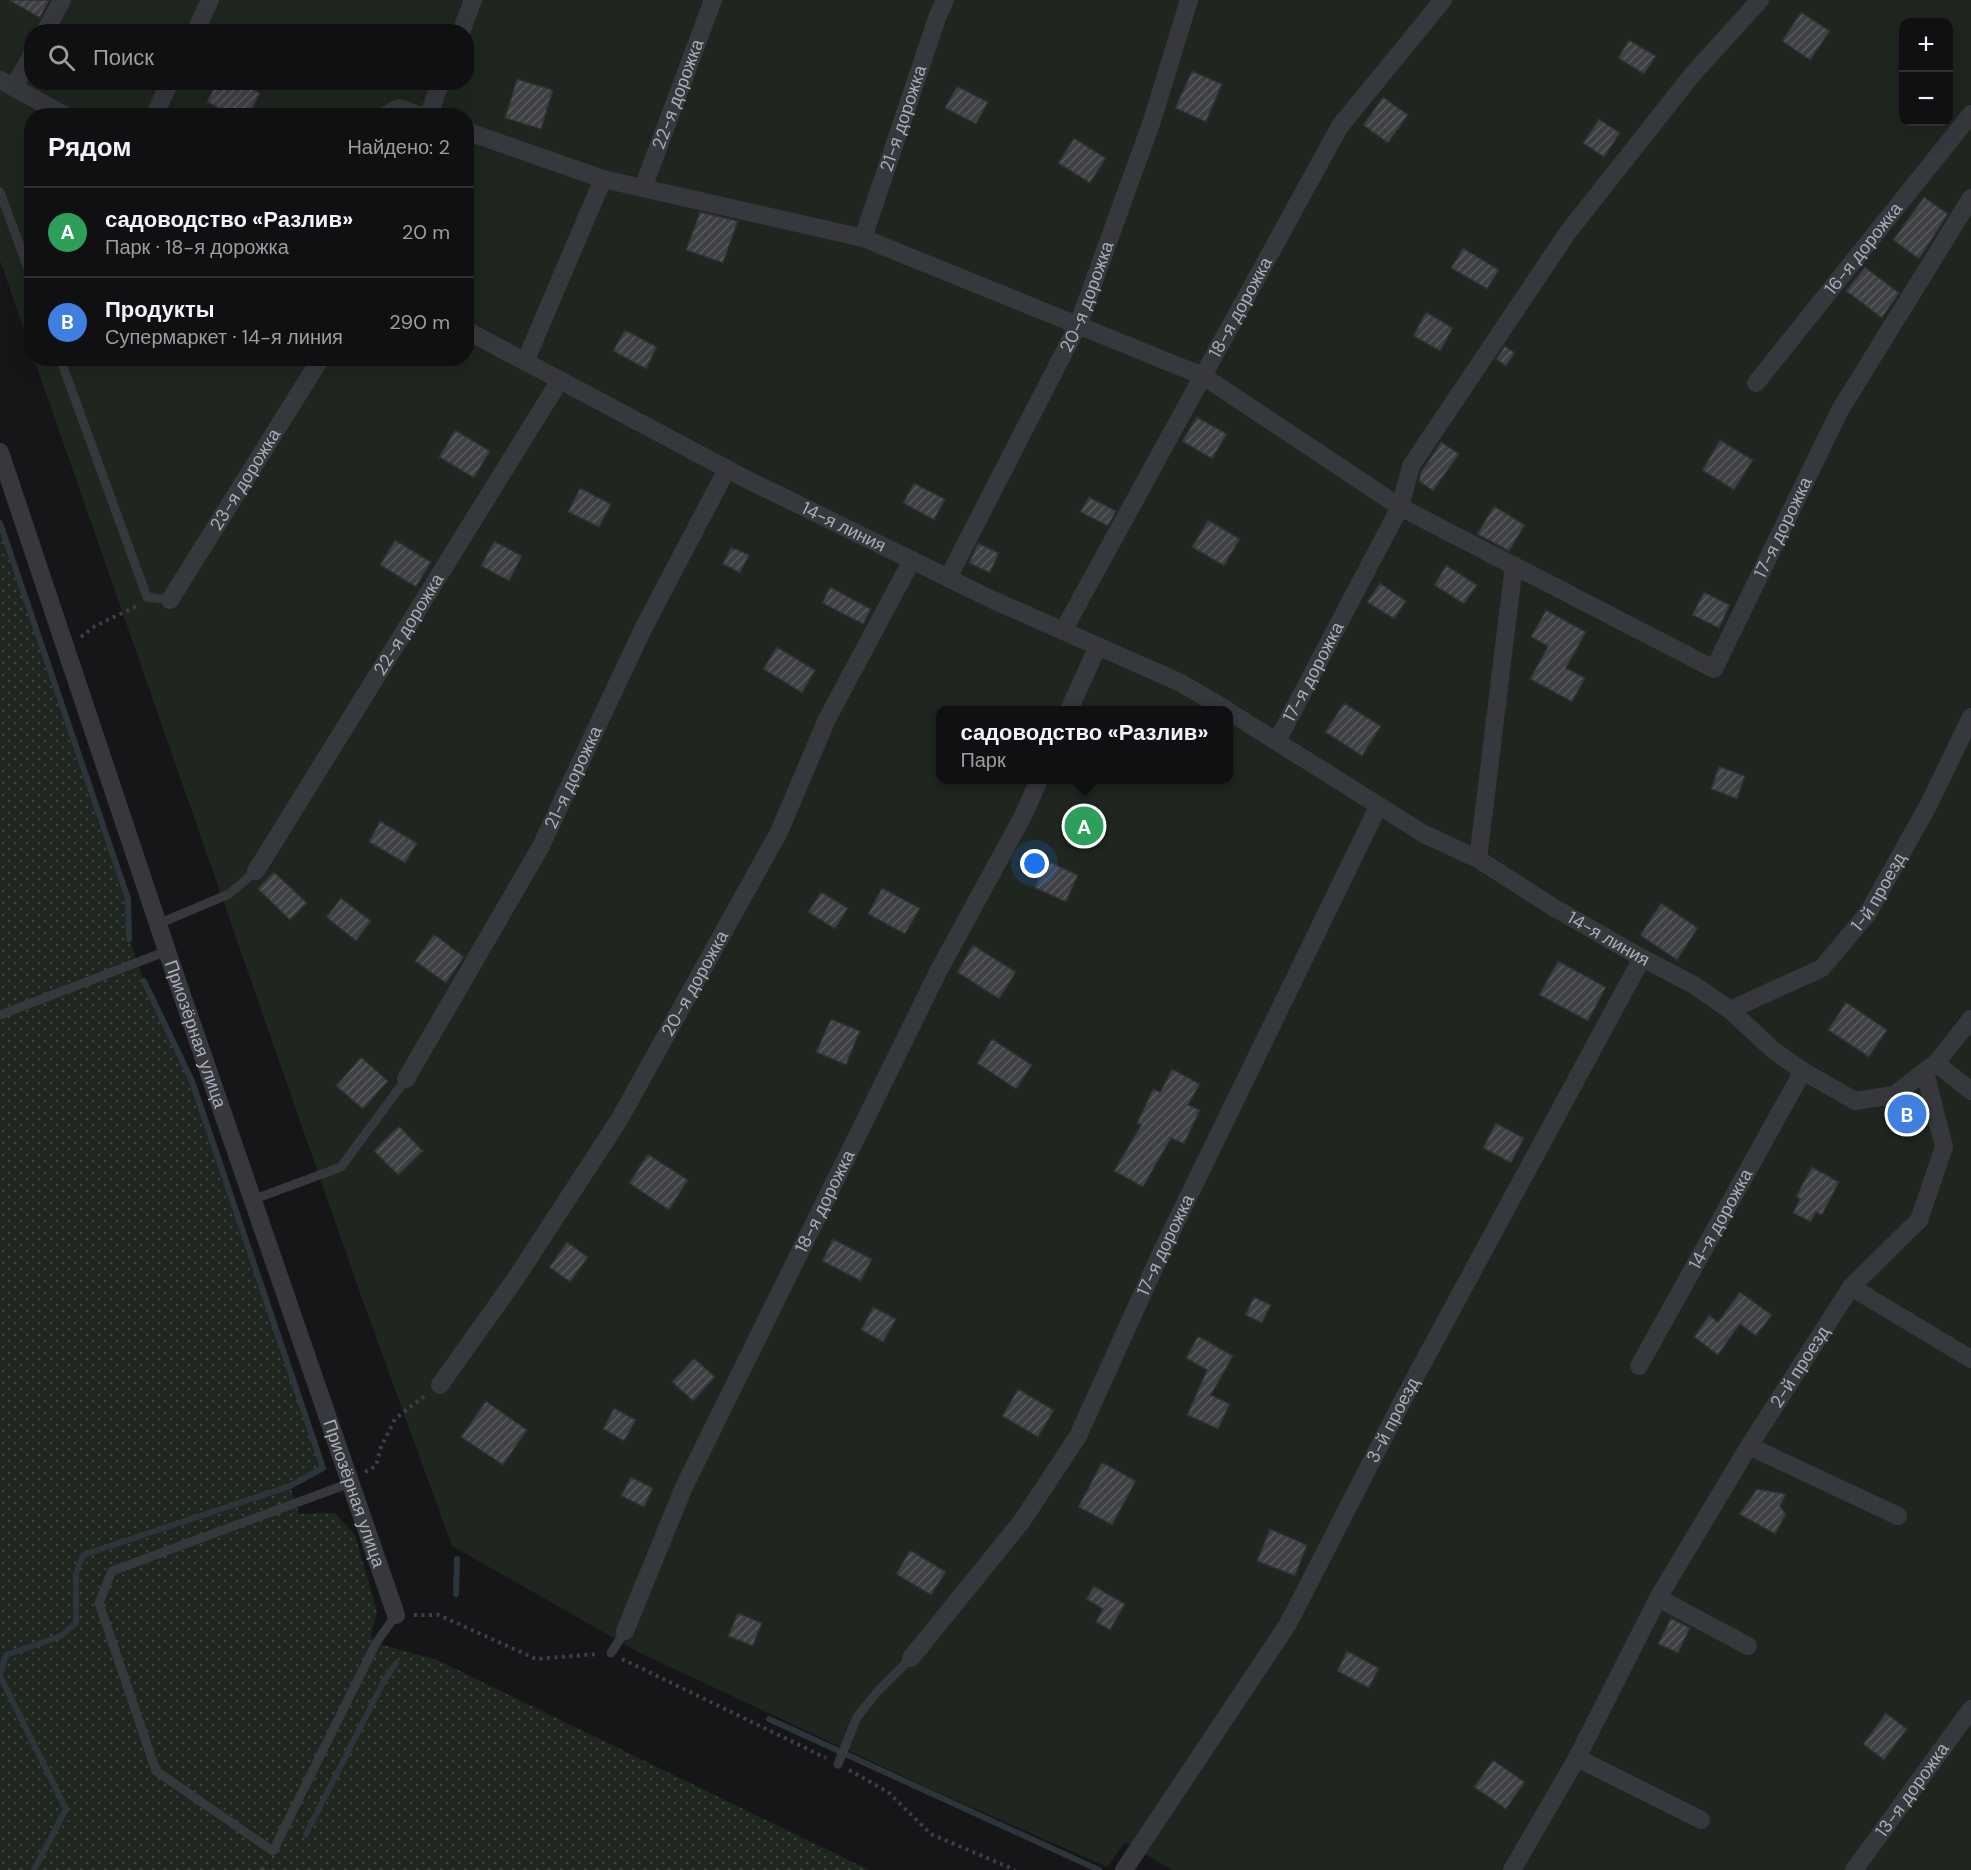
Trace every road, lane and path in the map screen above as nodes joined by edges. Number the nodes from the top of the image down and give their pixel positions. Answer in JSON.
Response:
{"nodes":[{"id":1,"x":62,"y":0,"type":"edge"},
{"id":2,"x":210,"y":0,"type":"edge"},
{"id":3,"x":473,"y":0,"type":"edge"},
{"id":4,"x":713,"y":0,"type":"edge"},
{"id":5,"x":945,"y":0,"type":"edge"},
{"id":6,"x":1189,"y":0,"type":"edge"},
{"id":7,"x":1443,"y":0,"type":"edge"},
{"id":8,"x":1760,"y":0,"type":"edge"},
{"id":9,"x":49,"y":24,"type":"edge"},
{"id":10,"x":199,"y":24,"type":"edge"},
{"id":11,"x":464,"y":24,"type":"edge"},
{"id":12,"x":24,"y":64,"type":"edge"},
{"id":13,"x":7,"y":84,"type":"edge"},
{"id":14,"x":166,"y":90,"type":"edge"},
{"id":15,"x":438,"y":90,"type":"edge"},
{"id":16,"x":51,"y":108,"type":"edge"},
{"id":17,"x":158,"y":108,"type":"edge"},
{"id":18,"x":431,"y":108,"type":"edge"},
{"id":19,"x":1971,"y":114,"type":"edge"},
{"id":20,"x":474,"y":134,"type":"edge"},
{"id":21,"x":603,"y":179,"type":"junction"},
{"id":22,"x":643,"y":188,"type":"junction"},
{"id":23,"x":0,"y":192,"type":"edge"},
{"id":24,"x":1971,"y":198,"type":"edge"},
{"id":25,"x":863,"y":238,"type":"junction"},
{"id":26,"x":24,"y":257,"type":"edge"},
{"id":27,"x":1078,"y":325,"type":"junction"},
{"id":28,"x":474,"y":334,"type":"edge"},
{"id":29,"x":525,"y":362,"type":"junction"},
{"id":30,"x":63,"y":366,"type":"edge"},
{"id":31,"x":316,"y":366,"type":"edge"},
{"id":32,"x":1203,"y":376,"type":"junction"},
{"id":33,"x":560,"y":380,"type":"junction"},
{"id":34,"x":1756,"y":383,"type":"dead end"},
{"id":35,"x":0,"y":452,"type":"edge"},
{"id":36,"x":727,"y":469,"type":"junction"},
{"id":37,"x":1400,"y":507,"type":"junction"},
{"id":38,"x":912,"y":560,"type":"junction"},
{"id":39,"x":1514,"y":565,"type":"junction"},
{"id":40,"x":948,"y":578,"type":"junction"},
{"id":41,"x":147,"y":597,"type":"junction"},
{"id":42,"x":170,"y":600,"type":"joint"},
{"id":43,"x":1063,"y":631,"type":"junction"},
{"id":44,"x":81,"y":638,"type":"dead end"},
{"id":45,"x":1098,"y":646,"type":"junction"},
{"id":46,"x":1071,"y":706,"type":"edge"},
{"id":47,"x":1219,"y":706,"type":"edge"},
{"id":48,"x":1233,"y":715,"type":"edge"},
{"id":49,"x":1971,"y":717,"type":"edge"},
{"id":50,"x":1277,"y":741,"type":"junction"},
{"id":51,"x":1037,"y":784,"type":"edge"},
{"id":52,"x":1378,"y":807,"type":"junction"},
{"id":53,"x":1478,"y":859,"type":"junction"},
{"id":54,"x":256,"y":871,"type":"joint"},
{"id":55,"x":158,"y":924,"type":"junction"},
{"id":56,"x":167,"y":951,"type":"junction"},
{"id":57,"x":1642,"y":958,"type":"junction"},
{"id":58,"x":1730,"y":1010,"type":"junction"},
{"id":59,"x":0,"y":1015,"type":"edge"},
{"id":60,"x":1971,"y":1019,"type":"edge"},
{"id":61,"x":1930,"y":1067,"type":"junction"},
{"id":62,"x":1803,"y":1071,"type":"junction"},
{"id":63,"x":406,"y":1079,"type":"joint"},
{"id":64,"x":1971,"y":1090,"type":"edge"},
{"id":65,"x":252,"y":1200,"type":"junction"},
{"id":66,"x":1851,"y":1287,"type":"junction"},
{"id":67,"x":1971,"y":1359,"type":"edge"},
{"id":68,"x":1639,"y":1366,"type":"dead end"},
{"id":69,"x":440,"y":1385,"type":"joint"},
{"id":70,"x":1749,"y":1446,"type":"junction"},
{"id":71,"x":356,"y":1478,"type":"junction"},
{"id":72,"x":1898,"y":1515,"type":"dead end"},
{"id":73,"x":1658,"y":1598,"type":"junction"},
{"id":74,"x":396,"y":1615,"type":"junction"},
{"id":75,"x":625,"y":1631,"type":"joint"},
{"id":76,"x":1748,"y":1646,"type":"dead end"},
{"id":77,"x":611,"y":1653,"type":"junction"},
{"id":78,"x":911,"y":1658,"type":"joint"},
{"id":79,"x":1971,"y":1709,"type":"edge"},
{"id":80,"x":1577,"y":1758,"type":"junction"},
{"id":81,"x":839,"y":1760,"type":"junction"},
{"id":82,"x":1701,"y":1820,"type":"dead end"},
{"id":83,"x":1015,"y":1870,"type":"edge"},
{"id":84,"x":1124,"y":1870,"type":"edge"},
{"id":85,"x":1512,"y":1870,"type":"edge"},
{"id":86,"x":1854,"y":1870,"type":"edge"}],
"edges":[{"from":1,"to":9,"type":"street"},
{"from":2,"to":10,"type":"street"},
{"from":3,"to":11,"type":"street"},
{"from":4,"to":22,"type":"street","name":"22-я дорожка"},
{"from":5,"to":25,"type":"street","name":"21-я дорожка"},
{"from":6,"to":27,"type":"street","name":"20-я дорожка"},
{"from":7,"to":32,"type":"street","name":"18-я дорожка"},
{"from":8,"to":37,"type":"street","name":"17-я дорожка"},
{"from":12,"to":13,"type":"street"},
{"from":13,"to":16,"type":"street"},
{"from":14,"to":17,"type":"street"},
{"from":15,"to":18,"type":"street"},
{"from":19,"to":34,"type":"street","name":"16-я дорожка"},
{"from":20,"to":21,"type":"street"},
{"from":21,"to":22,"type":"street"},
{"from":21,"to":29,"type":"street"},
{"from":22,"to":25,"type":"street"},
{"from":23,"to":26,"type":"lane"},
{"from":24,"to":39,"type":"street","name":"17-я дорожка"},
{"from":25,"to":27,"type":"street"},
{"from":27,"to":32,"type":"street"},
{"from":27,"to":40,"type":"street","name":"20-я дорожка"},
{"from":28,"to":29,"type":"street","name":"14-я линия"},
{"from":29,"to":33,"type":"street","name":"14-я линия"},
{"from":30,"to":41,"type":"lane"},
{"from":31,"to":42,"type":"street","name":"23-я дорожка"},
{"from":32,"to":37,"type":"street"},
{"from":32,"to":43,"type":"street","name":"18-я дорожка"},
{"from":33,"to":36,"type":"street","name":"14-я линия"},
{"from":33,"to":54,"type":"street","name":"22-я дорожка"},
{"from":35,"to":55,"type":"street","name":"Приозёрная улица"},
{"from":36,"to":38,"type":"street","name":"14-я линия"},
{"from":36,"to":63,"type":"street","name":"21-я дорожка"},
{"from":37,"to":39,"type":"street","name":"17-я дорожка"},
{"from":37,"to":50,"type":"street","name":"17-я дорожка"},
{"from":38,"to":40,"type":"street","name":"14-я линия"},
{"from":38,"to":69,"type":"street","name":"20-я дорожка"},
{"from":39,"to":53,"type":"street"},
{"from":40,"to":43,"type":"street","name":"14-я линия"},
{"from":41,"to":42,"type":"lane"},
{"from":41,"to":44,"type":"path"},
{"from":43,"to":45,"type":"street","name":"14-я линия"},
{"from":45,"to":46,"type":"street"},
{"from":45,"to":47,"type":"street","name":"14-я линия"},
{"from":48,"to":50,"type":"street","name":"14-я линия"},
{"from":49,"to":58,"type":"street","name":"1-й проезд"},
{"from":50,"to":52,"type":"street","name":"14-я линия"},
{"from":51,"to":75,"type":"street","name":"18-я дорожка"},
{"from":52,"to":53,"type":"street","name":"14-я линия"},
{"from":52,"to":78,"type":"street","name":"17-я дорожка"},
{"from":53,"to":57,"type":"street","name":"14-я линия"},
{"from":54,"to":55,"type":"lane"},
{"from":55,"to":56,"type":"street","name":"Приозёрная улица"},
{"from":56,"to":59,"type":"lane"},
{"from":56,"to":65,"type":"street","name":"Приозёрная улица"},
{"from":57,"to":58,"type":"street","name":"14-я линия"},
{"from":57,"to":84,"type":"street","name":"3-й проезд"},
{"from":58,"to":62,"type":"street","name":"14-я линия"},
{"from":60,"to":61,"type":"street","name":"14-я линия"},
{"from":61,"to":62,"type":"street","name":"14-я линия"},
{"from":61,"to":64,"type":"street"},
{"from":61,"to":66,"type":"street","name":"2-й проезд"},
{"from":62,"to":68,"type":"street","name":"14-я дорожка"},
{"from":63,"to":65,"type":"lane"},
{"from":65,"to":71,"type":"street","name":"Приозёрная улица"},
{"from":66,"to":67,"type":"street"},
{"from":66,"to":70,"type":"street","name":"2-й проезд"},
{"from":69,"to":71,"type":"path"},
{"from":70,"to":72,"type":"street"},
{"from":70,"to":73,"type":"street","name":"2-й проезд"},
{"from":71,"to":74,"type":"street","name":"Приозёрная улица"},
{"from":71,"to":74,"type":"lane"},
{"from":73,"to":76,"type":"street"},
{"from":73,"to":80,"type":"street","name":"2-й проезд"},
{"from":74,"to":77,"type":"path"},
{"from":75,"to":77,"type":"lane"},
{"from":77,"to":81,"type":"path"},
{"from":78,"to":81,"type":"lane"},
{"from":79,"to":86,"type":"street","name":"13-я дорожка"},
{"from":80,"to":82,"type":"street"},
{"from":80,"to":85,"type":"street","name":"2-й проезд"},
{"from":81,"to":83,"type":"path"}]}
